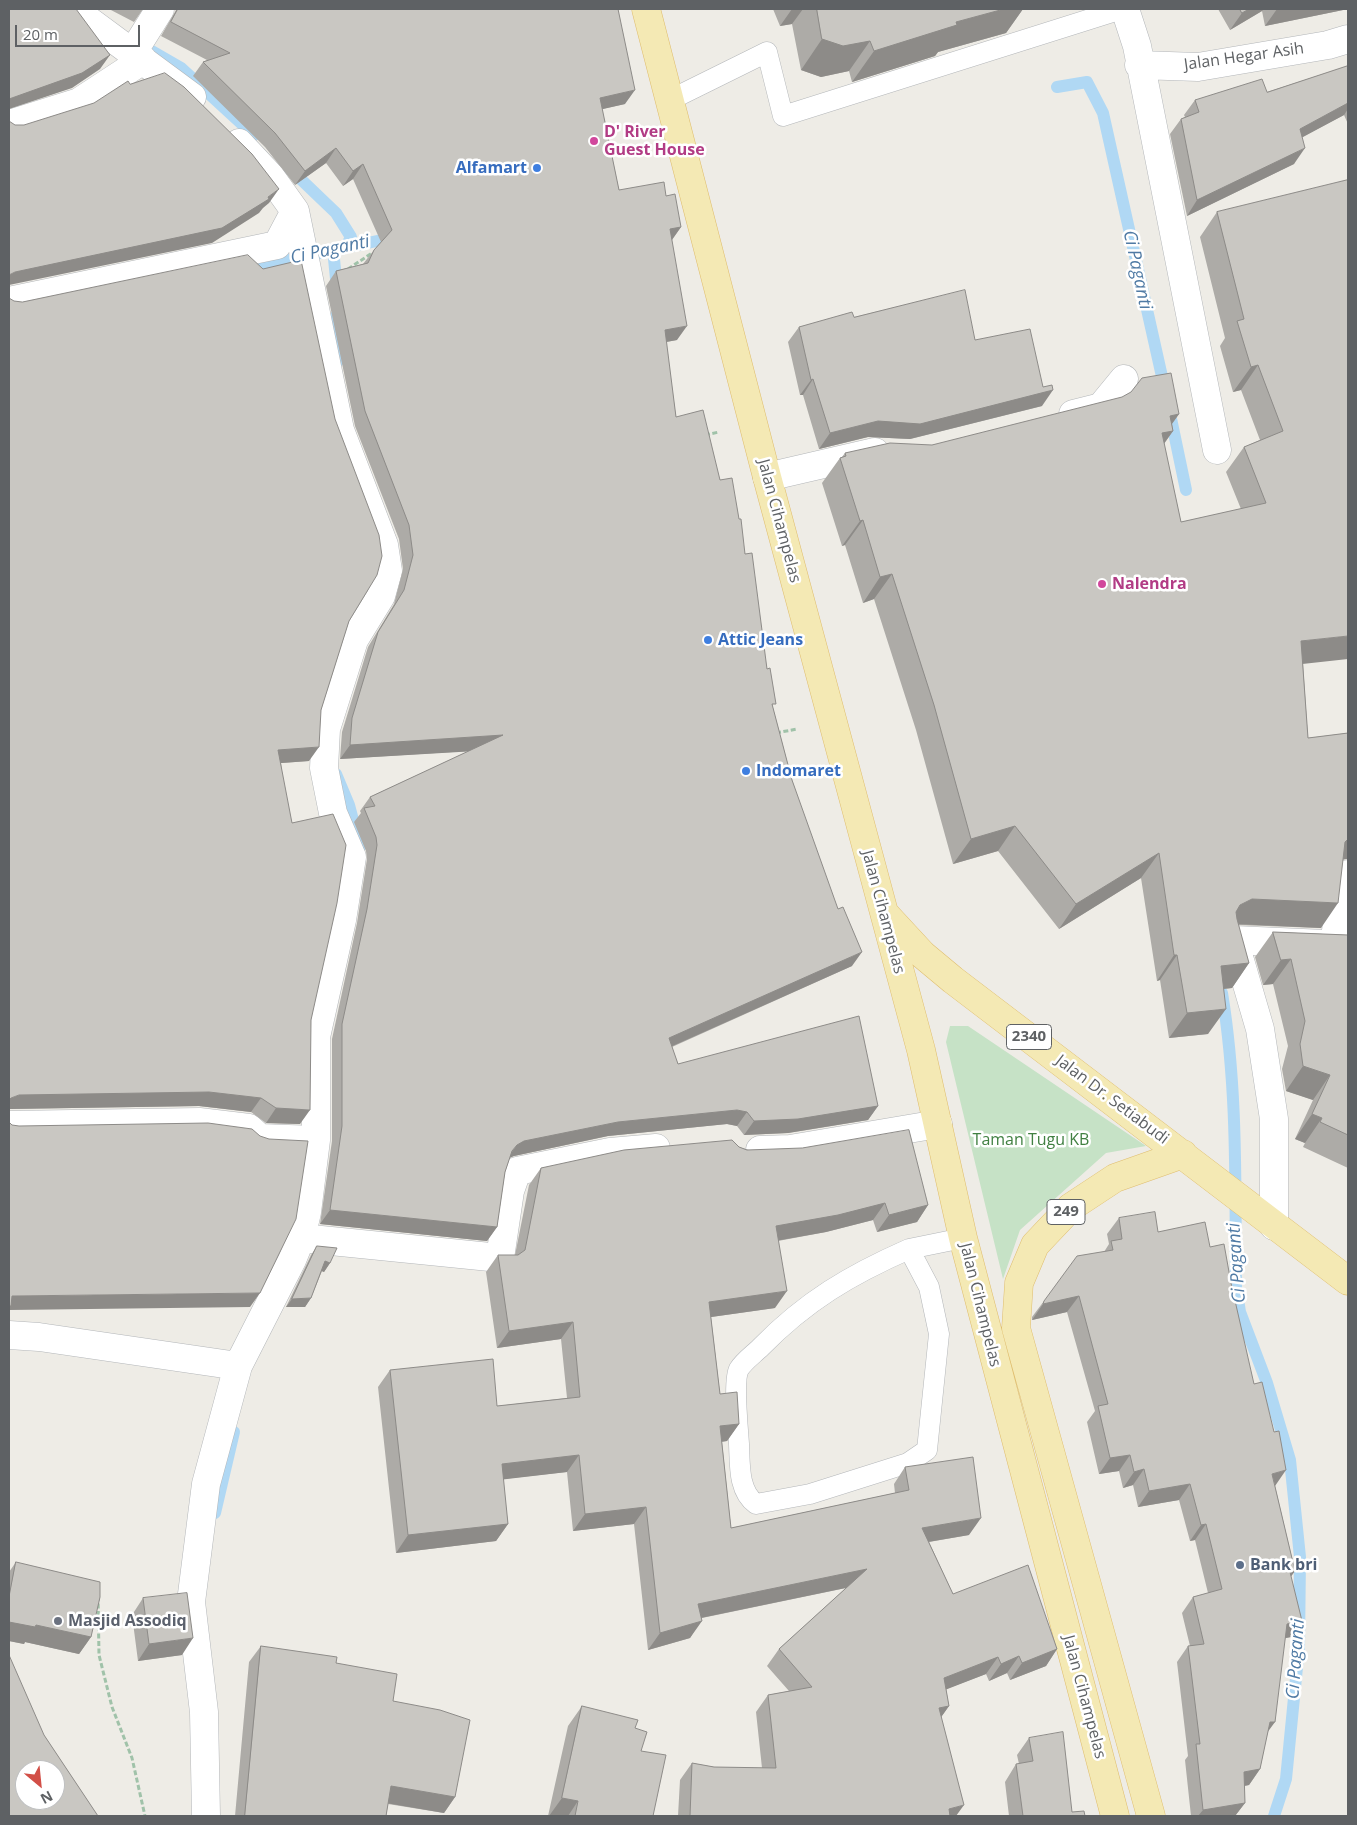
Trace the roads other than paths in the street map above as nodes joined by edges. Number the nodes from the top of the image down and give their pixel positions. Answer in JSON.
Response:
{"nodes":[{"id":1,"x":73,"y":9,"type":"edge"},
{"id":2,"x":160,"y":9,"type":"edge"},
{"id":3,"x":646,"y":9,"type":"edge"},
{"id":4,"x":1123,"y":9,"type":"edge"},
{"id":5,"x":1348,"y":39,"type":"edge"},
{"id":6,"x":140,"y":50,"type":"junction"},
{"id":7,"x":1139,"y":65,"type":"junction"},
{"id":8,"x":670,"y":100,"type":"junction"},
{"id":9,"x":9,"y":124,"type":"edge"},
{"id":10,"x":295,"y":211,"type":"junction"},
{"id":11,"x":9,"y":301,"type":"edge"},
{"id":12,"x":1124,"y":379,"type":"dead end"},
{"id":13,"x":1044,"y":421,"type":"edge"},
{"id":14,"x":1217,"y":450,"type":"dead end"},
{"id":15,"x":902,"y":454,"type":"edge"},
{"id":16,"x":767,"y":477,"type":"junction"},
{"id":17,"x":1348,"y":874,"type":"edge"},
{"id":18,"x":883,"y":912,"type":"junction"},
{"id":19,"x":1341,"y":944,"type":"edge"},
{"id":20,"x":938,"y":1124,"type":"junction"},
{"id":21,"x":9,"y":1125,"type":"edge"},
{"id":22,"x":316,"y":1140,"type":"junction"},
{"id":23,"x":679,"y":1145,"type":"edge"},
{"id":24,"x":735,"y":1151,"type":"edge"},
{"id":25,"x":1183,"y":1154,"type":"junction"},
{"id":26,"x":1268,"y":1222,"type":"junction"},
{"id":27,"x":963,"y":1238,"type":"junction"},
{"id":28,"x":309,"y":1240,"type":"junction"},
{"id":29,"x":909,"y":1249,"type":"junction"},
{"id":30,"x":1348,"y":1281,"type":"edge"},
{"id":31,"x":9,"y":1335,"type":"edge"},
{"id":32,"x":238,"y":1366,"type":"junction"},
{"id":33,"x":206,"y":1816,"type":"edge"},
{"id":34,"x":1115,"y":1816,"type":"edge"},
{"id":35,"x":1151,"y":1816,"type":"edge"}],
"edges":[{"from":1,"to":6,"type":"street"},
{"from":2,"to":6,"type":"street"},
{"from":3,"to":8,"type":"main road","name":"Jalan Cihampelas"},
{"from":4,"to":7,"type":"street"},
{"from":4,"to":8,"type":"lane"},
{"from":5,"to":7,"type":"street","name":"Jalan Hegar Asih"},
{"from":6,"to":9,"type":"street"},
{"from":6,"to":10,"type":"street"},
{"from":7,"to":14,"type":"street"},
{"from":8,"to":16,"type":"main road","name":"Jalan Cihampelas"},
{"from":10,"to":11,"type":"street"},
{"from":10,"to":22,"type":"street"},
{"from":12,"to":13,"type":"street"},
{"from":15,"to":16,"type":"street"},
{"from":16,"to":18,"type":"main road","name":"Jalan Cihampelas"},
{"from":17,"to":19,"type":"street"},
{"from":18,"to":20,"type":"main road","name":"Jalan Cihampelas"},
{"from":18,"to":25,"type":"main road","name":"Jalan Dr. Setiabudi","number":"2340"},
{"from":19,"to":26,"type":"street"},
{"from":20,"to":24,"type":"street"},
{"from":20,"to":27,"type":"main road","name":"Jalan Cihampelas"},
{"from":21,"to":22,"type":"street"},
{"from":22,"to":28,"type":"street"},
{"from":23,"to":28,"type":"street"},
{"from":25,"to":26,"type":"main road","name":"Jalan Dr. Setiabudi","number":"2340"},
{"from":25,"to":35,"type":"main road","name":"Jalan Cihampelas","number":"249"},
{"from":26,"to":30,"type":"main road","name":"Jalan Dr. Setiabudi","number":"2340"},
{"from":27,"to":29,"type":"lane"},
{"from":27,"to":34,"type":"main road","name":"Jalan Cihampelas"},
{"from":28,"to":32,"type":"street"},
{"from":29,"to":29,"type":"lane"},
{"from":31,"to":32,"type":"street"},
{"from":32,"to":33,"type":"street"}]}
